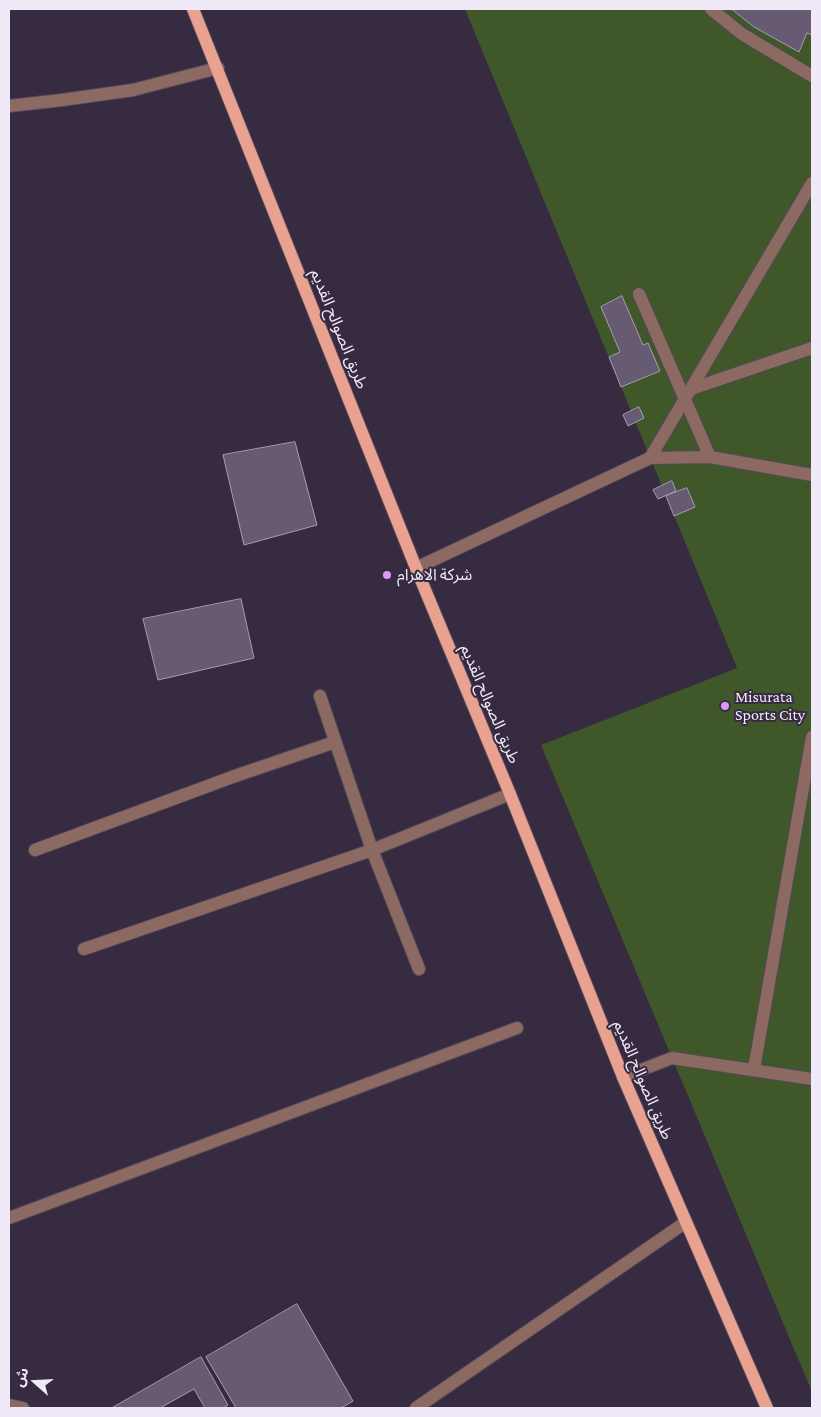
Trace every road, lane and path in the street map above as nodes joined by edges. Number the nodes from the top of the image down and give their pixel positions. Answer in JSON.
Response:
{"nodes":[{"id":1,"x":193,"y":9,"type":"edge"},
{"id":2,"x":711,"y":9,"type":"edge"},
{"id":3,"x":218,"y":68,"type":"junction"},
{"id":4,"x":812,"y":76,"type":"edge"},
{"id":5,"x":9,"y":106,"type":"edge"},
{"id":6,"x":812,"y":182,"type":"edge"},
{"id":7,"x":639,"y":294,"type":"dead end"},
{"id":8,"x":812,"y":348,"type":"edge"},
{"id":9,"x":688,"y":394,"type":"junction"},
{"id":10,"x":710,"y":457,"type":"junction"},
{"id":11,"x":650,"y":458,"type":"junction"},
{"id":12,"x":812,"y":476,"type":"edge"},
{"id":13,"x":416,"y":568,"type":"junction"},
{"id":14,"x":320,"y":696,"type":"dead end"},
{"id":15,"x":812,"y":737,"type":"edge"},
{"id":16,"x":335,"y":742,"type":"junction"},
{"id":17,"x":811,"y":756,"type":"edge"},
{"id":18,"x":510,"y":794,"type":"junction"},
{"id":19,"x":35,"y":850,"type":"dead end"},
{"id":20,"x":372,"y":850,"type":"junction"},
{"id":21,"x":84,"y":949,"type":"dead end"},
{"id":22,"x":419,"y":969,"type":"dead end"},
{"id":23,"x":517,"y":1028,"type":"dead end"},
{"id":24,"x":754,"y":1069,"type":"junction"},
{"id":25,"x":623,"y":1077,"type":"junction"},
{"id":26,"x":812,"y":1079,"type":"edge"},
{"id":27,"x":9,"y":1218,"type":"edge"},
{"id":28,"x":686,"y":1222,"type":"junction"},
{"id":29,"x":9,"y":1406,"type":"edge"},
{"id":30,"x":23,"y":1408,"type":"edge"},
{"id":31,"x":416,"y":1408,"type":"edge"},
{"id":32,"x":767,"y":1408,"type":"edge"}],
"edges":[{"from":1,"to":3,"type":"main road","name":"طريق الصوالح القديم"},
{"from":2,"to":4,"type":"street"},
{"from":3,"to":5,"type":"street"},
{"from":3,"to":13,"type":"main road","name":"طريق الصوالح القديم"},
{"from":6,"to":9,"type":"street"},
{"from":7,"to":9,"type":"street"},
{"from":8,"to":9,"type":"street"},
{"from":9,"to":10,"type":"street"},
{"from":9,"to":11,"type":"street"},
{"from":10,"to":11,"type":"street"},
{"from":10,"to":12,"type":"street"},
{"from":11,"to":13,"type":"street"},
{"from":13,"to":18,"type":"main road","name":"طريق الصوالح القديم"},
{"from":14,"to":16,"type":"street"},
{"from":15,"to":17,"type":"street"},
{"from":16,"to":19,"type":"street"},
{"from":16,"to":20,"type":"street"},
{"from":17,"to":24,"type":"street"},
{"from":18,"to":20,"type":"street"},
{"from":18,"to":25,"type":"main road","name":"طريق الصوالح القديم"},
{"from":20,"to":21,"type":"street"},
{"from":20,"to":22,"type":"street"},
{"from":23,"to":27,"type":"street"},
{"from":24,"to":25,"type":"street"},
{"from":24,"to":26,"type":"street"},
{"from":25,"to":28,"type":"main road","name":"طريق الصوالح القديم"},
{"from":28,"to":31,"type":"street"},
{"from":28,"to":32,"type":"main road","name":"طريق الصوالح القديم"},
{"from":29,"to":30,"type":"street"}]}
